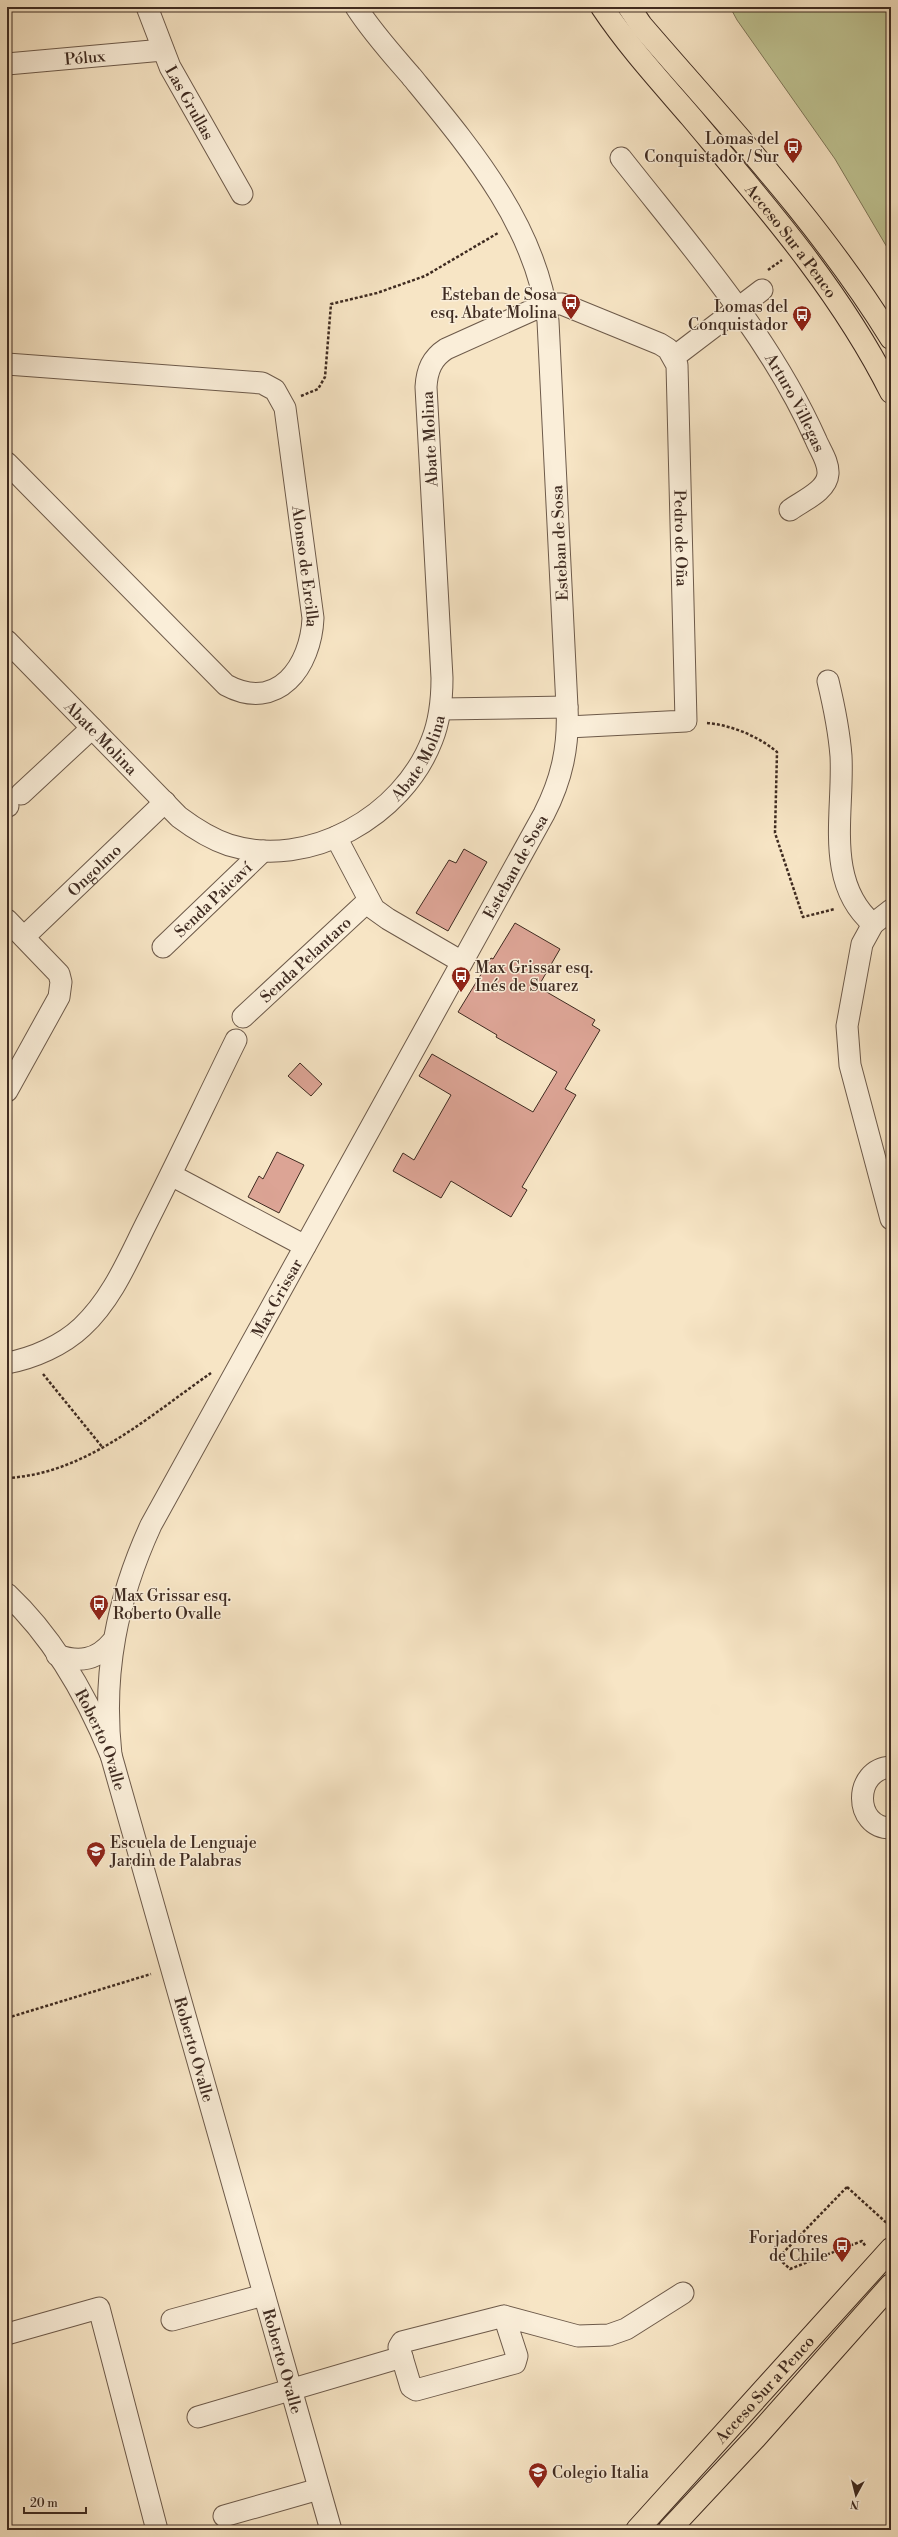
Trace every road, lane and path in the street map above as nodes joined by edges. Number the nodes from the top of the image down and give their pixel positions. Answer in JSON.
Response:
{"nodes":[{"id":1,"x":147,"y":7,"type":"edge"},
{"id":2,"x":356,"y":7,"type":"edge"},
{"id":3,"x":602,"y":7,"type":"edge"},
{"id":4,"x":629,"y":7,"type":"edge"},
{"id":5,"x":162,"y":50,"type":"junction"},
{"id":6,"x":7,"y":64,"type":"edge"},
{"id":7,"x":622,"y":158,"type":"dead end"},
{"id":8,"x":242,"y":194,"type":"dead end"},
{"id":9,"x":515,"y":222,"type":"junction"},
{"id":10,"x":799,"y":249,"type":"junction"},
{"id":11,"x":762,"y":290,"type":"joint"},
{"id":12,"x":546,"y":304,"type":"junction"},
{"id":13,"x":738,"y":308,"type":"junction"},
{"id":14,"x":891,"y":338,"type":"edge"},
{"id":15,"x":674,"y":357,"type":"junction"},
{"id":16,"x":7,"y":364,"type":"edge"},
{"id":17,"x":891,"y":392,"type":"edge"},
{"id":18,"x":284,"y":401,"type":"junction"},
{"id":19,"x":7,"y":463,"type":"edge"},
{"id":20,"x":790,"y":510,"type":"dead end"},
{"id":21,"x":11,"y":653,"type":"edge"},
{"id":22,"x":828,"y":681,"type":"dead end"},
{"id":23,"x":441,"y":709,"type":"junction"},
{"id":24,"x":568,"y":717,"type":"junction"},
{"id":25,"x":718,"y":724,"type":"dead end"},
{"id":26,"x":92,"y":728,"type":"junction"},
{"id":27,"x":12,"y":802,"type":"edge"},
{"id":28,"x":165,"y":802,"type":"junction"},
{"id":29,"x":336,"y":837,"type":"junction"},
{"id":30,"x":263,"y":851,"type":"junction"},
{"id":31,"x":368,"y":901,"type":"junction"},
{"id":32,"x":853,"y":904,"type":"junction"},
{"id":33,"x":891,"y":910,"type":"edge"},
{"id":34,"x":7,"y":920,"type":"edge"},
{"id":35,"x":873,"y":924,"type":"junction"},
{"id":36,"x":24,"y":937,"type":"junction"},
{"id":37,"x":163,"y":947,"type":"dead end"},
{"id":38,"x":462,"y":962,"type":"junction"},
{"id":39,"x":243,"y":1017,"type":"dead end"},
{"id":40,"x":236,"y":1040,"type":"dead end"},
{"id":41,"x":7,"y":1091,"type":"edge"},
{"id":42,"x":171,"y":1175,"type":"junction"},
{"id":43,"x":891,"y":1219,"type":"edge"},
{"id":44,"x":305,"y":1246,"type":"junction"},
{"id":45,"x":28,"y":1357,"type":"junction"},
{"id":46,"x":7,"y":1363,"type":"edge"},
{"id":47,"x":212,"y":1372,"type":"dead end"},
{"id":48,"x":103,"y":1448,"type":"junction"},
{"id":49,"x":7,"y":1478,"type":"edge"},
{"id":50,"x":7,"y":1594,"type":"edge"},
{"id":51,"x":112,"y":1642,"type":"junction"},
{"id":52,"x":57,"y":1655,"type":"junction"},
{"id":53,"x":111,"y":1755,"type":"junction"},
{"id":54,"x":891,"y":1767,"type":"edge"},
{"id":55,"x":891,"y":1828,"type":"edge"},
{"id":56,"x":171,"y":1968,"type":"junction"},
{"id":57,"x":7,"y":2018,"type":"edge"},
{"id":58,"x":891,"y":2227,"type":"edge"},
{"id":59,"x":891,"y":2249,"type":"edge"},
{"id":60,"x":861,"y":2254,"type":"dead end"},
{"id":61,"x":891,"y":2285,"type":"edge"},
{"id":62,"x":683,"y":2293,"type":"dead end"},
{"id":63,"x":264,"y":2296,"type":"junction"},
{"id":64,"x":504,"y":2316,"type":"junction"},
{"id":65,"x":172,"y":2320,"type":"dead end"},
{"id":66,"x":7,"y":2334,"type":"edge"},
{"id":67,"x":402,"y":2357,"type":"junction"},
{"id":68,"x":291,"y":2391,"type":"junction"},
{"id":69,"x":198,"y":2418,"type":"dead end"},
{"id":70,"x":319,"y":2490,"type":"junction"},
{"id":71,"x":224,"y":2516,"type":"dead end"},
{"id":72,"x":157,"y":2530,"type":"edge"},
{"id":73,"x":331,"y":2530,"type":"edge"},
{"id":74,"x":637,"y":2530,"type":"edge"},
{"id":75,"x":669,"y":2530,"type":"edge"}],
"edges":[{"from":1,"to":5,"type":"street","name":"Las Grullas"},
{"from":2,"to":9,"type":"street","name":"Esteban de Sosa"},
{"from":3,"to":10,"type":"main road","name":"Acceso Sur a Penco"},
{"from":4,"to":14,"type":"main road","name":"Acceso Sur a Penco"},
{"from":5,"to":6,"type":"street","name":"Pólux"},
{"from":5,"to":8,"type":"street","name":"Las Grullas"},
{"from":7,"to":13,"type":"street","name":"Arturo Villegas"},
{"from":9,"to":12,"type":"street","name":"Esteban de Sosa"},
{"from":9,"to":18,"type":"path"},
{"from":10,"to":11,"type":"path"},
{"from":10,"to":17,"type":"main road","name":"Acceso Sur a Penco"},
{"from":11,"to":13,"type":"street"},
{"from":12,"to":15,"type":"street"},
{"from":12,"to":23,"type":"street","name":"Abate Molina"},
{"from":12,"to":24,"type":"street","name":"Esteban de Sosa"},
{"from":13,"to":15,"type":"street"},
{"from":13,"to":20,"type":"street","name":"Arturo Villegas"},
{"from":15,"to":24,"type":"street","name":"Pedro de Oña"},
{"from":16,"to":18,"type":"street"},
{"from":18,"to":19,"type":"street","name":"Alonso de Ercilla"},
{"from":21,"to":26,"type":"street","name":"Abate Molina"},
{"from":22,"to":32,"type":"street"},
{"from":23,"to":24,"type":"street"},
{"from":23,"to":29,"type":"street","name":"Abate Molina"},
{"from":24,"to":38,"type":"street","name":"Esteban de Sosa"},
{"from":25,"to":32,"type":"path"},
{"from":26,"to":27,"type":"street"},
{"from":26,"to":28,"type":"street","name":"Abate Molina"},
{"from":28,"to":30,"type":"street","name":"Abate Molina"},
{"from":28,"to":36,"type":"street","name":"Ongolmo"},
{"from":29,"to":30,"type":"street","name":"Abate Molina"},
{"from":29,"to":31,"type":"street"},
{"from":30,"to":37,"type":"street","name":"Senda Paicaví"},
{"from":31,"to":38,"type":"street"},
{"from":31,"to":39,"type":"street","name":"Senda Pelantaro"},
{"from":32,"to":35,"type":"street"},
{"from":33,"to":35,"type":"street"},
{"from":34,"to":36,"type":"street"},
{"from":35,"to":43,"type":"street"},
{"from":36,"to":41,"type":"street"},
{"from":38,"to":44,"type":"street","name":"Max Grissar"},
{"from":40,"to":42,"type":"street"},
{"from":42,"to":44,"type":"street"},
{"from":42,"to":45,"type":"street"},
{"from":44,"to":51,"type":"street","name":"Max Grissar"},
{"from":45,"to":46,"type":"street"},
{"from":45,"to":48,"type":"path"},
{"from":47,"to":48,"type":"path"},
{"from":48,"to":49,"type":"path"},
{"from":50,"to":52,"type":"street","name":"Roberto Ovalle"},
{"from":51,"to":52,"type":"street"},
{"from":51,"to":53,"type":"street","name":"Max Grissar"},
{"from":52,"to":53,"type":"street","name":"Roberto Ovalle"},
{"from":53,"to":56,"type":"street","name":"Roberto Ovalle"},
{"from":54,"to":55,"type":"street"},
{"from":56,"to":57,"type":"path"},
{"from":56,"to":63,"type":"street","name":"Roberto Ovalle"},
{"from":58,"to":60,"type":"path"},
{"from":59,"to":74,"type":"main road","name":"Acceso Sur a Penco"},
{"from":61,"to":75,"type":"main road","name":"Acceso Sur a Penco"},
{"from":62,"to":64,"type":"street"},
{"from":63,"to":65,"type":"street"},
{"from":63,"to":68,"type":"street","name":"Roberto Ovalle"},
{"from":64,"to":67,"type":"street"},
{"from":64,"to":67,"type":"street"},
{"from":66,"to":72,"type":"street"},
{"from":67,"to":68,"type":"street"},
{"from":68,"to":69,"type":"street"},
{"from":68,"to":70,"type":"street","name":"Roberto Ovalle"},
{"from":70,"to":71,"type":"street"},
{"from":70,"to":73,"type":"street","name":"Roberto Ovalle"}]}
